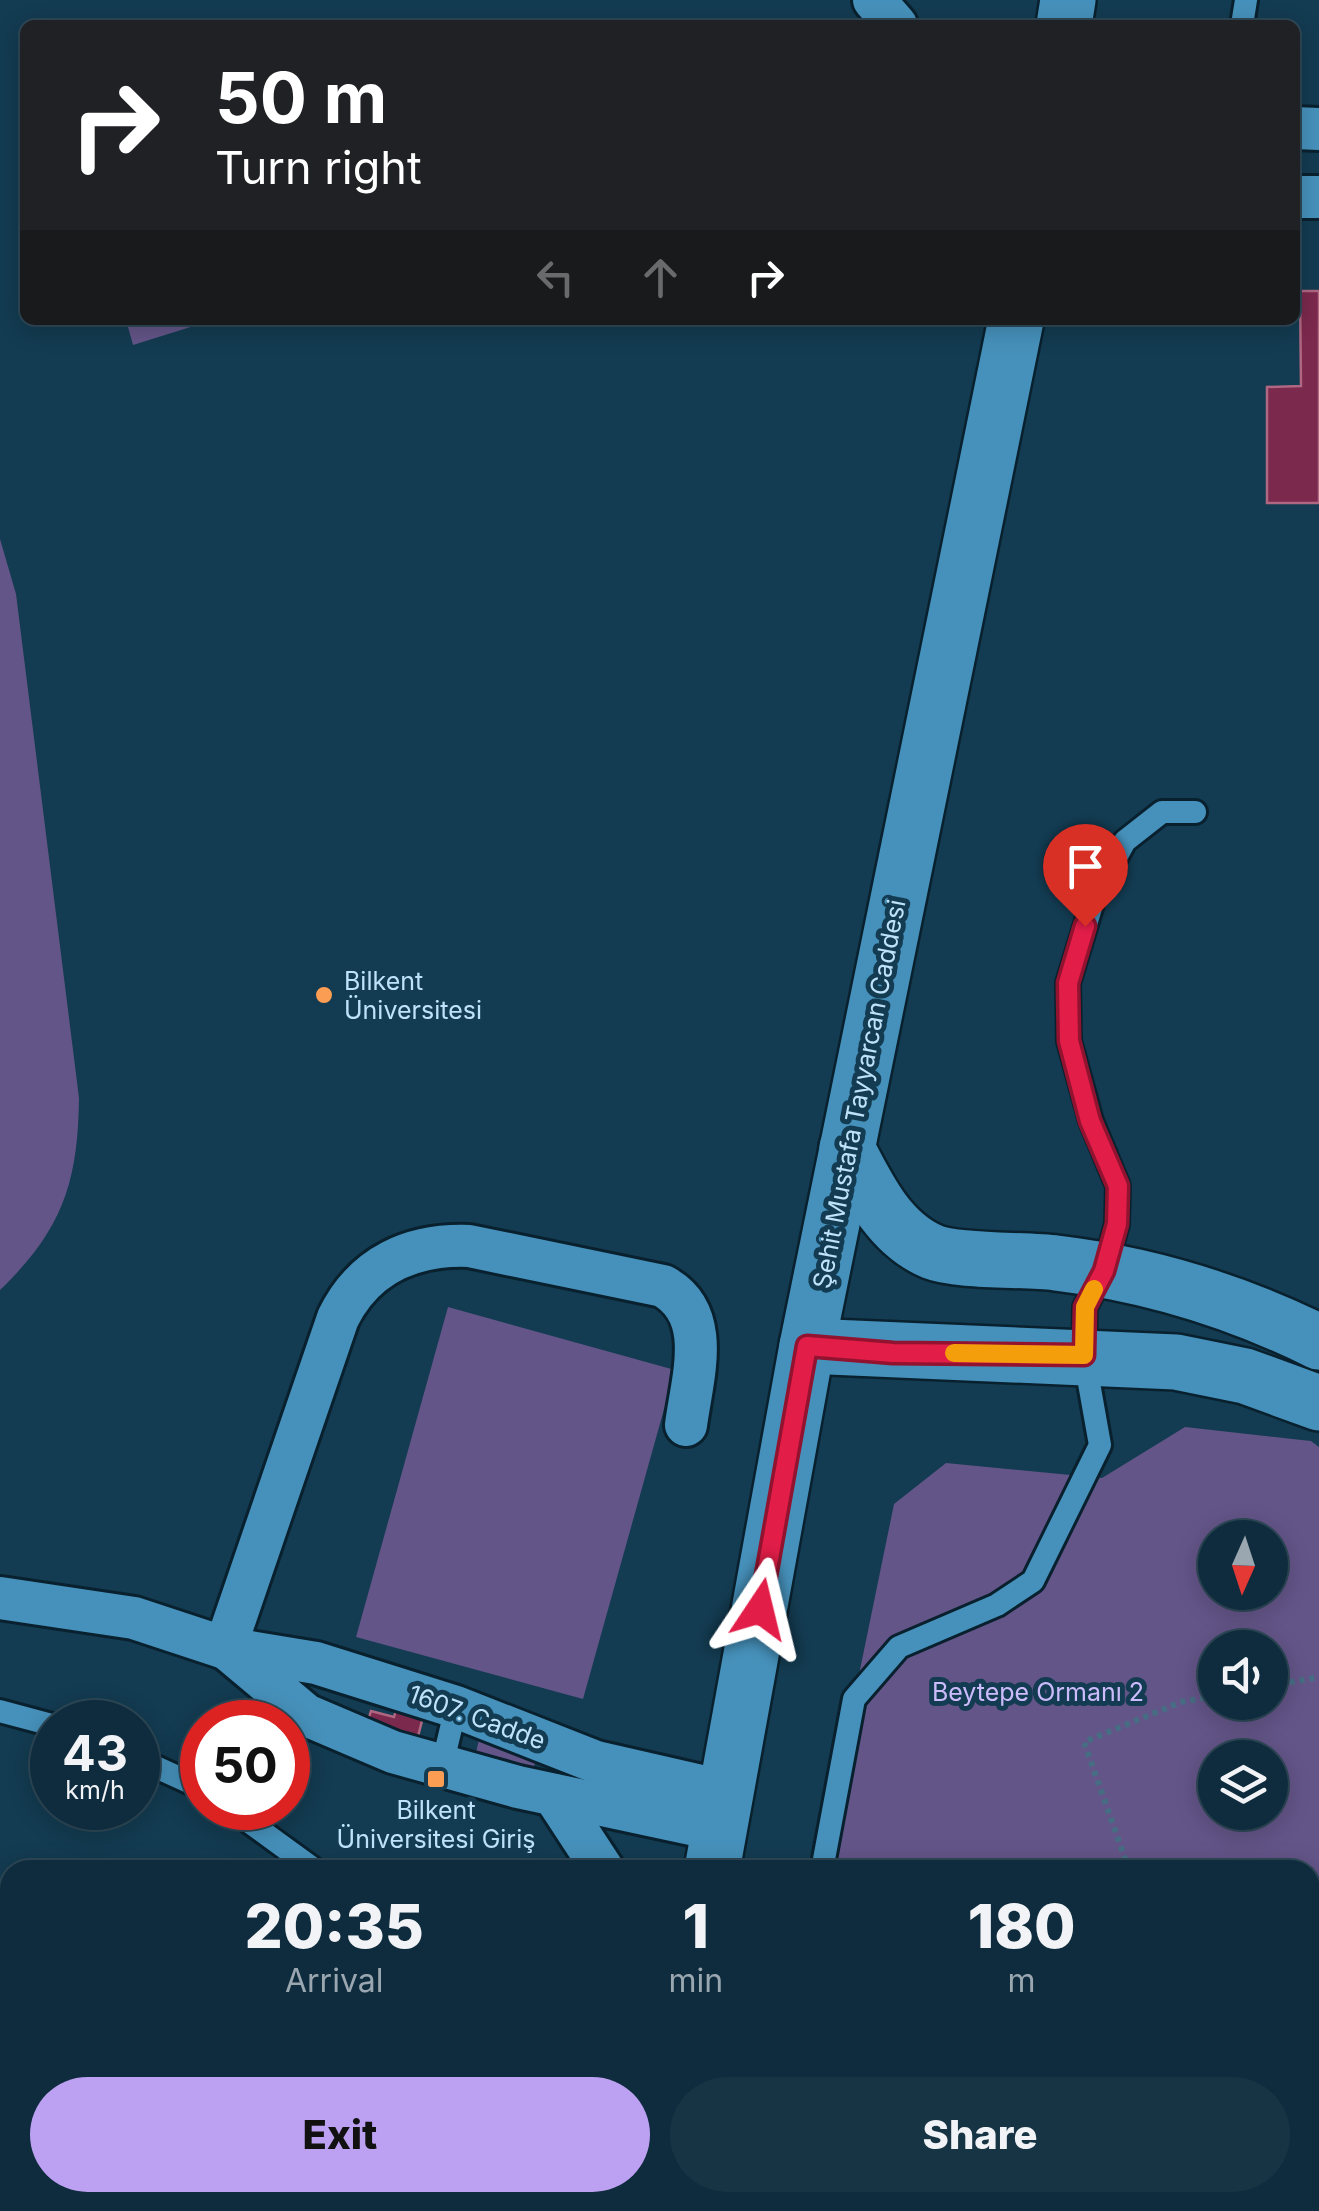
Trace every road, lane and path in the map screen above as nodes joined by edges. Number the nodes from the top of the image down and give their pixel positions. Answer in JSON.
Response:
{"nodes":[{"id":1,"x":874,"y":0,"type":"edge"},
{"id":2,"x":892,"y":20,"type":"edge"},
{"id":3,"x":1015,"y":325,"type":"edge"},
{"id":4,"x":1195,"y":812,"type":"dead end"},
{"id":5,"x":847,"y":1148,"type":"junction"},
{"id":6,"x":934,"y":1252,"type":"junction"},
{"id":7,"x":1104,"y":1271,"type":"junction"},
{"id":8,"x":820,"y":1290,"type":"junction"},
{"id":9,"x":1319,"y":1342,"type":"edge"},
{"id":10,"x":807,"y":1346,"type":"junction"},
{"id":11,"x":1084,"y":1355,"type":"junction"},
{"id":12,"x":1319,"y":1404,"type":"edge"},
{"id":13,"x":686,"y":1425,"type":"dead end"},
{"id":14,"x":0,"y":1598,"type":"edge"},
{"id":15,"x":226,"y":1648,"type":"junction"},
{"id":16,"x":1319,"y":1677,"type":"edge"},
{"id":17,"x":1288,"y":1683,"type":"edge"},
{"id":18,"x":1198,"y":1699,"type":"edge"},
{"id":19,"x":456,"y":1707,"type":"junction"},
{"id":20,"x":0,"y":1712,"type":"edge"},
{"id":21,"x":30,"y":1720,"type":"edge"},
{"id":22,"x":564,"y":1750,"type":"junction"},
{"id":23,"x":442,"y":1766,"type":"junction"},
{"id":24,"x":554,"y":1795,"type":"junction"},
{"id":25,"x":260,"y":1830,"type":"edge"},
{"id":26,"x":719,"y":1831,"type":"edge"},
{"id":27,"x":301,"y":1860,"type":"edge"},
{"id":28,"x":596,"y":1860,"type":"edge"},
{"id":29,"x":824,"y":1860,"type":"edge"},
{"id":30,"x":1125,"y":1860,"type":"edge"}],
"edges":[{"from":1,"to":2,"type":"street"},
{"from":3,"to":5,"type":"main road","name":"Şehit Mustafa Tayyarcan Caddesi"},
{"from":4,"to":7,"type":"lane"},
{"from":5,"to":6,"type":"main road"},
{"from":5,"to":8,"type":"main road","name":"Şehit Mustafa Tayyarcan Caddesi"},
{"from":6,"to":7,"type":"main road"},
{"from":6,"to":8,"type":"main road"},
{"from":7,"to":9,"type":"main road"},
{"from":7,"to":11,"type":"lane"},
{"from":8,"to":10,"type":"main road","name":"Şehit Mustafa Tayyarcan Caddesi"},
{"from":10,"to":11,"type":"main road"},
{"from":10,"to":26,"type":"main road","name":"Şehit Mustafa Tayyarcan Caddesi"},
{"from":11,"to":12,"type":"main road"},
{"from":11,"to":29,"type":"lane"},
{"from":13,"to":15,"type":"street"},
{"from":14,"to":15,"type":"street","name":"1607. Cadde"},
{"from":15,"to":19,"type":"street","name":"1607. Cadde"},
{"from":15,"to":23,"type":"street","name":"1607. Cadde"},
{"from":16,"to":17,"type":"path"},
{"from":18,"to":30,"type":"path"},
{"from":19,"to":22,"type":"street","name":"1607. Cadde"},
{"from":19,"to":23,"type":"lane"},
{"from":20,"to":21,"type":"lane"},
{"from":22,"to":24,"type":"lane"},
{"from":22,"to":26,"type":"street","name":"1607. Cadde"},
{"from":23,"to":24,"type":"street","name":"1607. Cadde"},
{"from":24,"to":26,"type":"street","name":"1607. Cadde"},
{"from":24,"to":28,"type":"street"},
{"from":25,"to":27,"type":"lane"}]}
